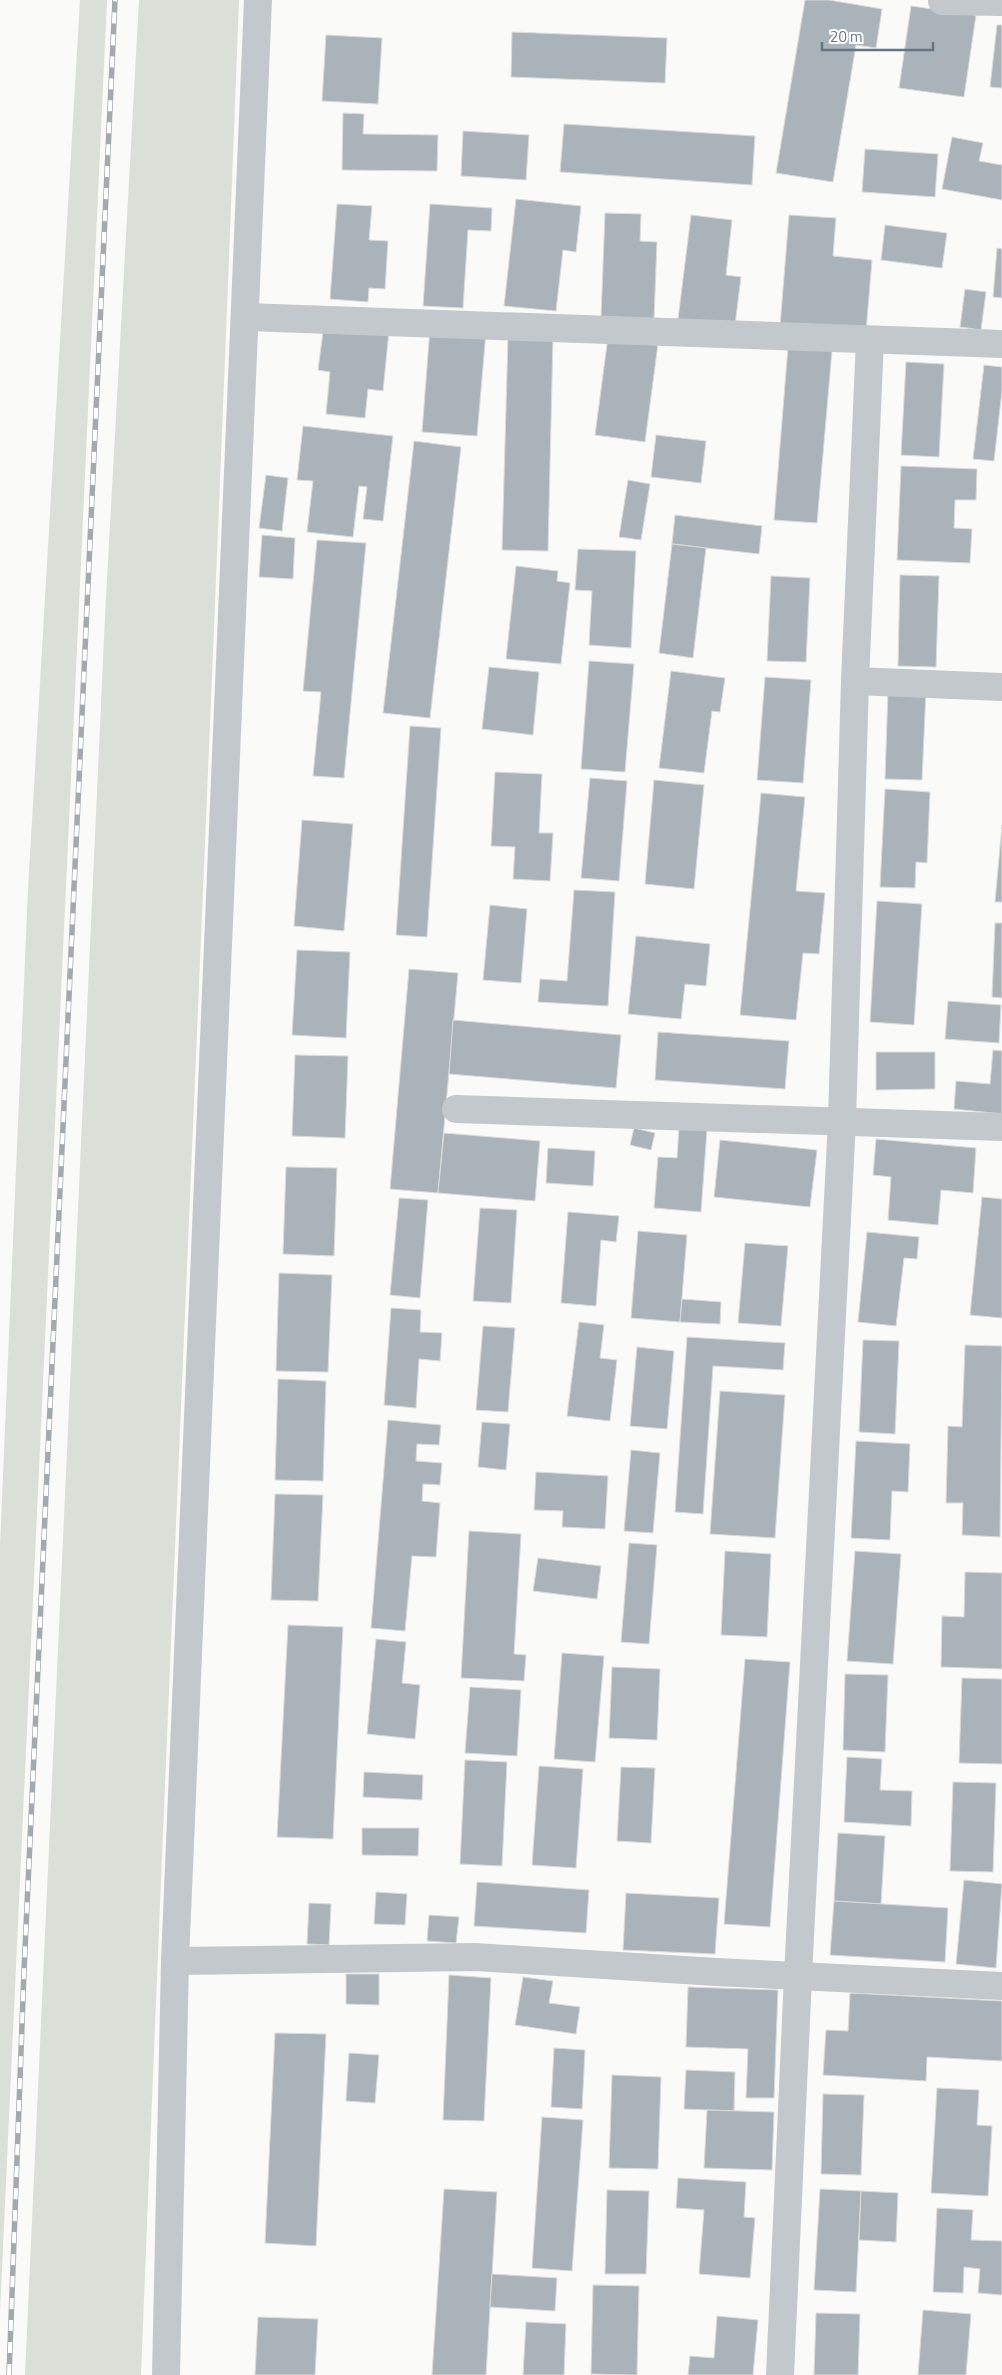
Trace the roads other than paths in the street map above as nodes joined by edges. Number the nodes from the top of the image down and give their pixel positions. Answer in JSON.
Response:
{"nodes":[{"id":1,"x":258,"y":0,"type":"edge"},
{"id":2,"x":942,"y":0,"type":"edge"},
{"id":3,"x":1002,"y":2,"type":"edge"},
{"id":4,"x":245,"y":317,"type":"junction"},
{"id":5,"x":870,"y":340,"type":"junction"},
{"id":6,"x":1002,"y":344,"type":"edge"},
{"id":7,"x":855,"y":681,"type":"junction"},
{"id":8,"x":1002,"y":687,"type":"edge"},
{"id":9,"x":456,"y":1110,"type":"dead end"},
{"id":10,"x":842,"y":1121,"type":"junction"},
{"id":11,"x":1002,"y":1127,"type":"edge"},
{"id":12,"x":175,"y":1961,"type":"junction"},
{"id":13,"x":798,"y":1976,"type":"junction"},
{"id":14,"x":1002,"y":1986,"type":"edge"},
{"id":15,"x":166,"y":2375,"type":"edge"},
{"id":16,"x":780,"y":2375,"type":"edge"}],
"edges":[{"from":1,"to":4,"type":"street"},
{"from":2,"to":3,"type":"street"},
{"from":4,"to":5,"type":"street"},
{"from":4,"to":12,"type":"street"},
{"from":5,"to":6,"type":"street"},
{"from":5,"to":7,"type":"street"},
{"from":7,"to":8,"type":"street"},
{"from":7,"to":10,"type":"street"},
{"from":9,"to":10,"type":"street"},
{"from":10,"to":11,"type":"street"},
{"from":10,"to":13,"type":"street"},
{"from":12,"to":13,"type":"street"},
{"from":12,"to":15,"type":"street"},
{"from":13,"to":14,"type":"street"},
{"from":13,"to":16,"type":"street"}]}
